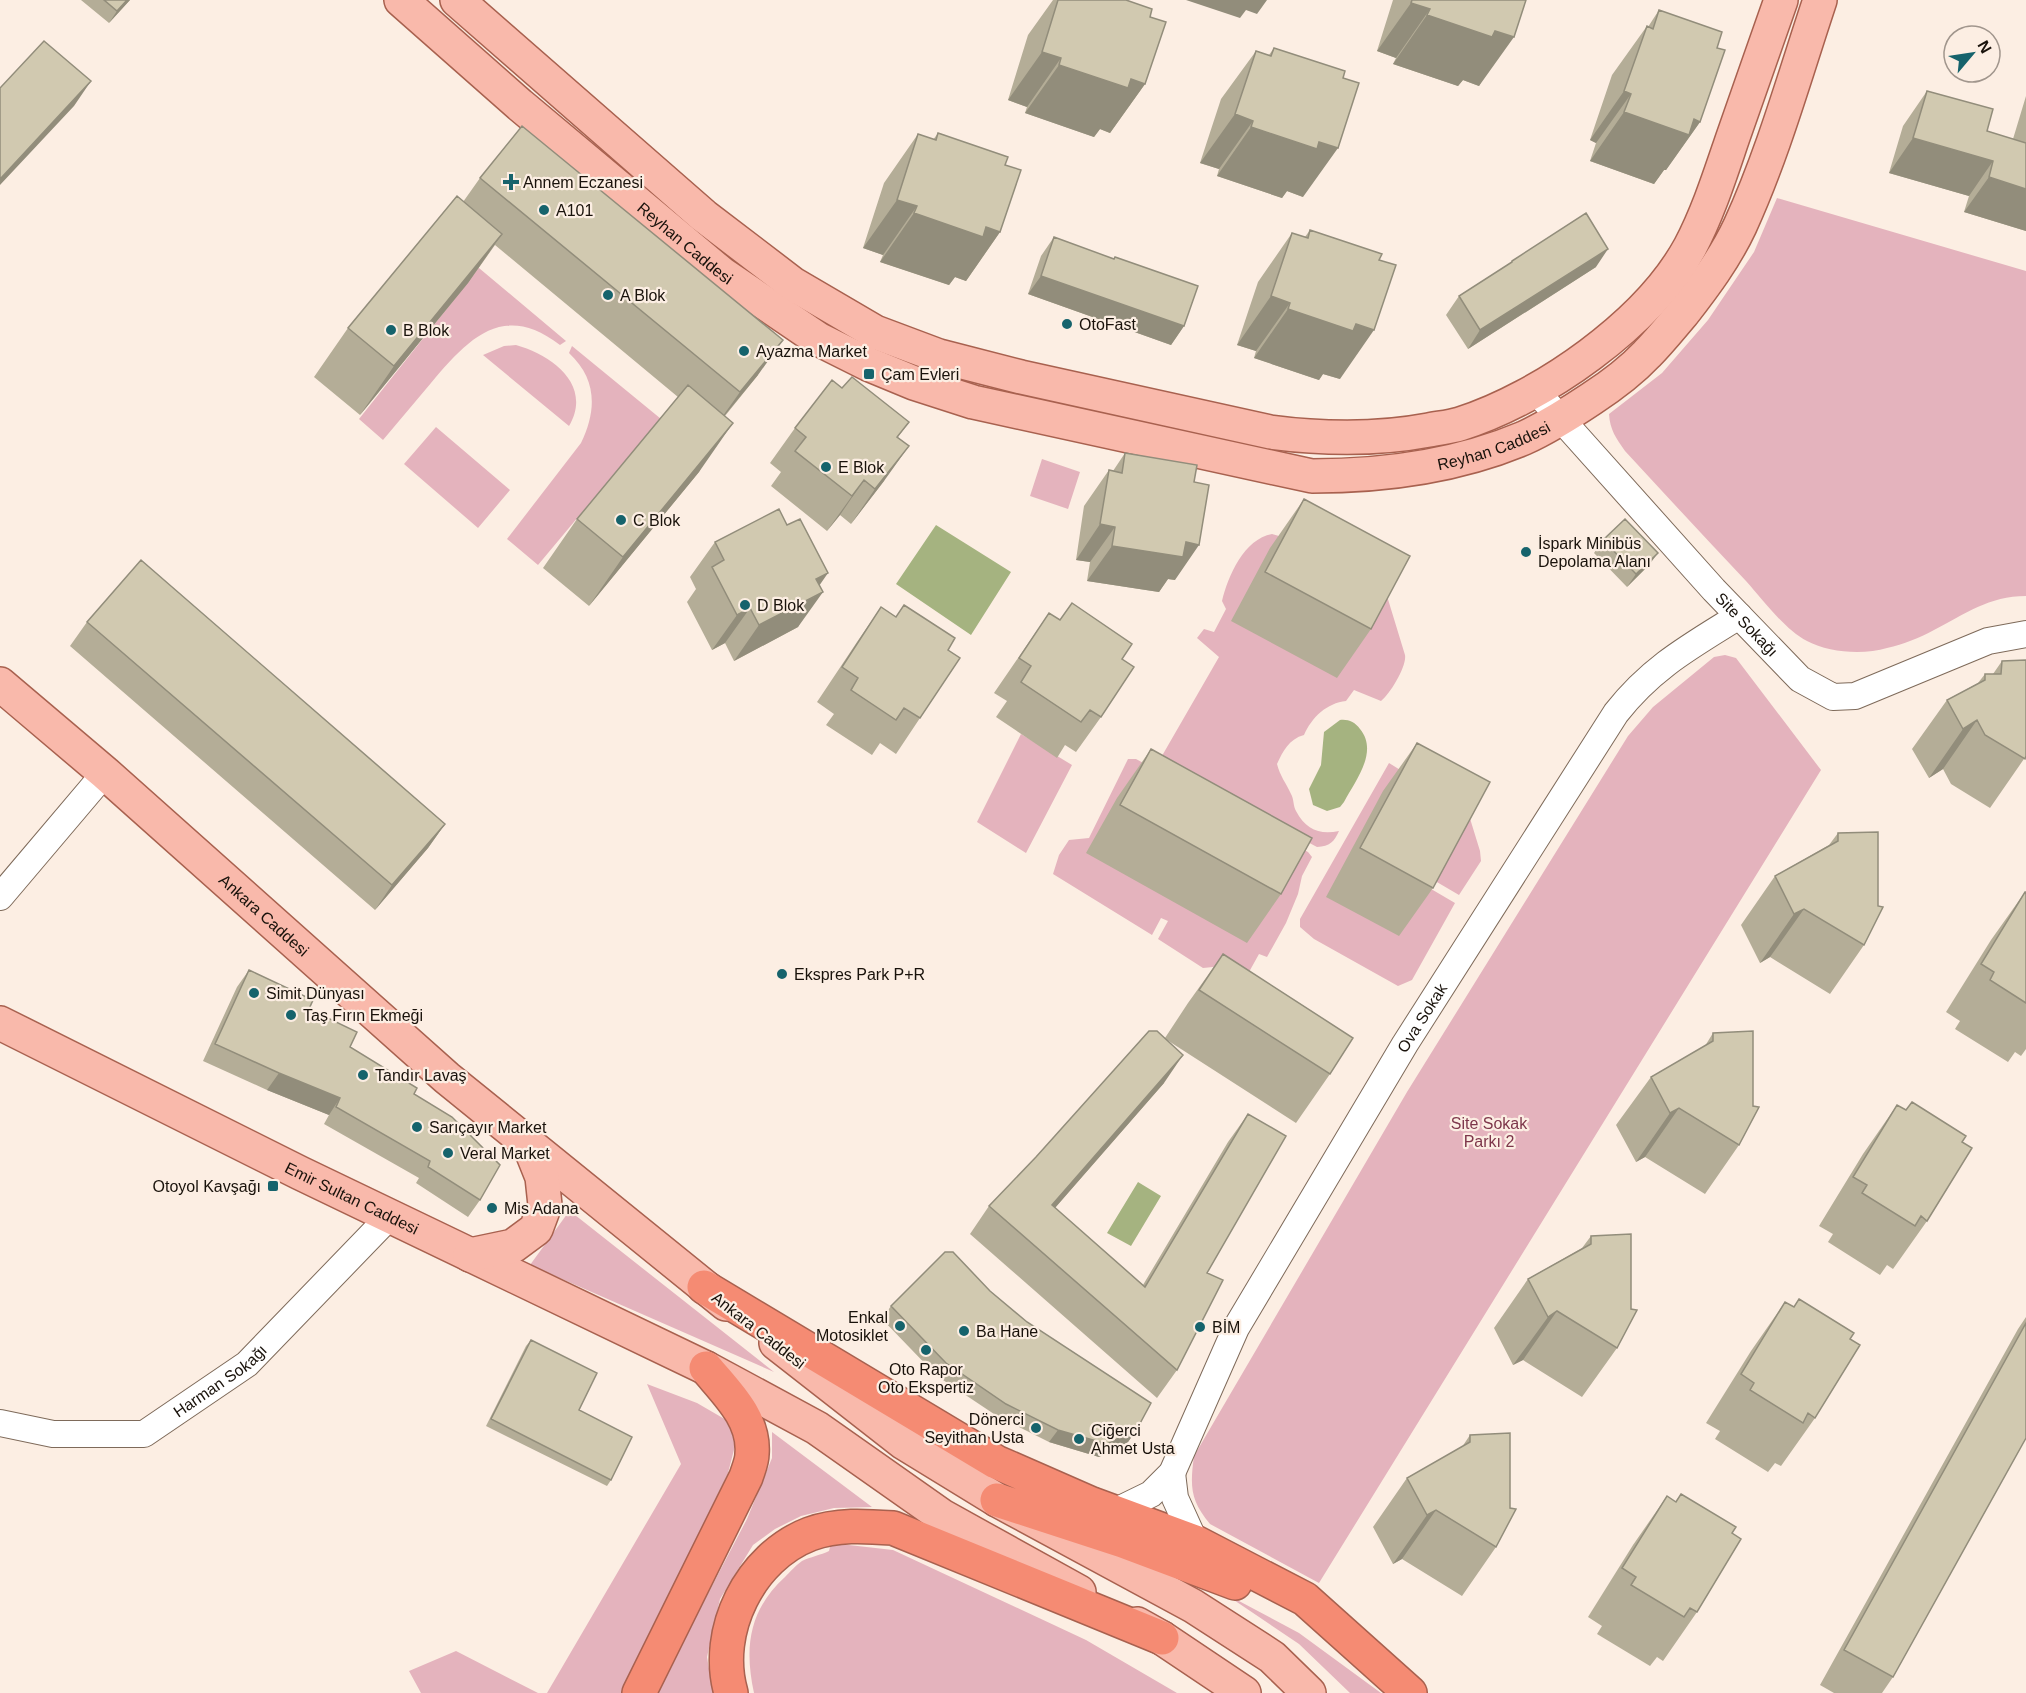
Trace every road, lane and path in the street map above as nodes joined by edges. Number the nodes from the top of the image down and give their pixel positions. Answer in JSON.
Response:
{"nodes":[{"id":1,"x":401,"y":0,"type":"edge"},
{"id":2,"x":457,"y":0,"type":"edge"},
{"id":3,"x":1781,"y":0,"type":"edge"},
{"id":4,"x":1820,"y":0,"type":"edge"},
{"id":5,"x":1755,"y":74,"type":"junction"},
{"id":6,"x":1791,"y":86,"type":"junction"},
{"id":7,"x":1021,"y":377,"type":"junction"},
{"id":8,"x":1535,"y":390,"type":"junction"},
{"id":9,"x":1014,"y":411,"type":"junction"},
{"id":10,"x":1559,"y":419,"type":"junction"},
{"id":11,"x":1739,"y":616,"type":"junction"},
{"id":12,"x":2026,"y":634,"type":"edge"},
{"id":13,"x":0,"y":684,"type":"edge"},
{"id":14,"x":105,"y":773,"type":"junction"},
{"id":15,"x":0,"y":897,"type":"edge"},
{"id":16,"x":0,"y":1023,"type":"edge"},
{"id":17,"x":530,"y":1146,"type":"junction"},
{"id":18,"x":390,"y":1216,"type":"junction"},
{"id":19,"x":470,"y":1255,"type":"junction"},
{"id":20,"x":704,"y":1287,"type":"junction"},
{"id":21,"x":706,"y":1368,"type":"junction"},
{"id":22,"x":0,"y":1423,"type":"edge"},
{"id":23,"x":1172,"y":1473,"type":"junction"},
{"id":24,"x":997,"y":1500,"type":"junction"},
{"id":25,"x":1114,"y":1512,"type":"junction"},
{"id":26,"x":1195,"y":1542,"type":"junction"},
{"id":27,"x":1162,"y":1638,"type":"junction"},
{"id":28,"x":639,"y":1693,"type":"edge"},
{"id":29,"x":731,"y":1693,"type":"edge"},
{"id":30,"x":1244,"y":1693,"type":"edge"},
{"id":31,"x":1309,"y":1693,"type":"edge"},
{"id":32,"x":1403,"y":1693,"type":"edge"},
{"id":33,"x":1410,"y":1693,"type":"edge"}],
"edges":[{"from":1,"to":9,"type":"main road","name":"Reyhan Caddesi"},
{"from":2,"to":7,"type":"main road","name":"Reyhan Caddesi"},
{"from":3,"to":5,"type":"main road","name":"Reyhan Caddesi"},
{"from":4,"to":6,"type":"main road","name":"Reyhan Caddesi"},
{"from":5,"to":6,"type":"main road"},
{"from":5,"to":8,"type":"main road","name":"Reyhan Caddesi"},
{"from":6,"to":10,"type":"main road","name":"Reyhan Caddesi"},
{"from":7,"to":8,"type":"main road","name":"Reyhan Caddesi"},
{"from":7,"to":9,"type":"main road"},
{"from":8,"to":10,"type":"street","name":"Site Sokağı"},
{"from":9,"to":10,"type":"main road","name":"Reyhan Caddesi"},
{"from":10,"to":11,"type":"street","name":"Site Sokağı"},
{"from":11,"to":12,"type":"street","name":"Site Sokağı"},
{"from":11,"to":23,"type":"street","name":"Ova Sokak"},
{"from":13,"to":14,"type":"main road","name":"Ankara Caddesi"},
{"from":14,"to":15,"type":"street"},
{"from":14,"to":17,"type":"main road","name":"Ankara Caddesi"},
{"from":16,"to":18,"type":"main road","name":"Emir Sultan Caddesi"},
{"from":17,"to":19,"type":"main road","name":"Ankara Caddesi"},
{"from":17,"to":20,"type":"main road","name":"Ankara Caddesi"},
{"from":18,"to":19,"type":"main road","name":"Emir Sultan Caddesi"},
{"from":18,"to":22,"type":"street","name":"Harman Sokağı"},
{"from":19,"to":21,"type":"main road","name":"Emir Sultan Caddesi"},
{"from":20,"to":24,"type":"main road","name":"Ankara Caddesi"},
{"from":20,"to":25,"type":"highway"},
{"from":21,"to":27,"type":"main road","name":"Emir Sultan Caddesi"},
{"from":21,"to":28,"type":"highway"},
{"from":23,"to":25,"type":"street","name":"Ova Sokak"},
{"from":23,"to":26,"type":"street"},
{"from":24,"to":31,"type":"main road","name":"Ankara Caddesi"},
{"from":24,"to":32,"type":"highway"},
{"from":25,"to":26,"type":"highway"},
{"from":26,"to":33,"type":"highway"},
{"from":27,"to":29,"type":"highway"},
{"from":27,"to":30,"type":"main road","name":"Emir Sultan Caddesi"}]}
